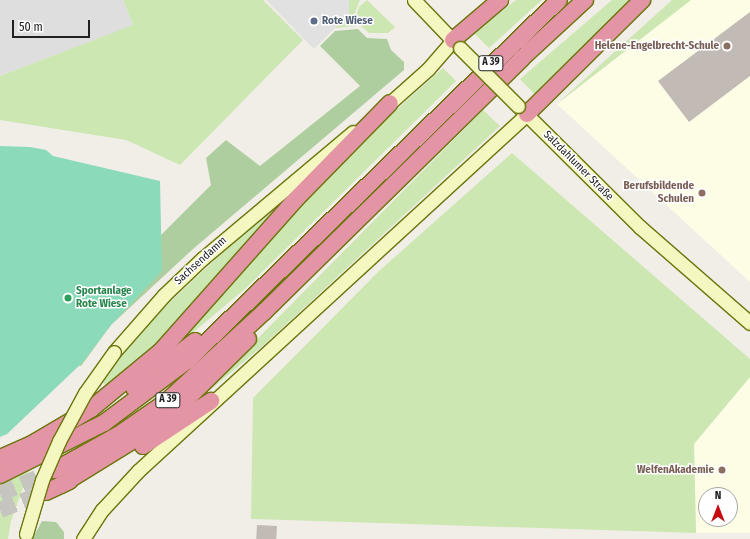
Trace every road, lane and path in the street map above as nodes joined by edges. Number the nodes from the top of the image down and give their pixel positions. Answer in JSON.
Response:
{"nodes":[{"id":1,"x":414,"y":0,"type":"edge"},
{"id":2,"x":500,"y":0,"type":"edge"},
{"id":3,"x":559,"y":0,"type":"edge"},
{"id":4,"x":585,"y":0,"type":"edge"},
{"id":5,"x":642,"y":0,"type":"edge"},
{"id":6,"x":456,"y":44,"type":"junction"},
{"id":7,"x":390,"y":103,"type":"junction"},
{"id":8,"x":523,"y":110,"type":"junction"},
{"id":9,"x":244,"y":307,"type":"junction"},
{"id":10,"x":266,"y":310,"type":"junction"},
{"id":11,"x":750,"y":323,"type":"edge"},
{"id":12,"x":211,"y":401,"type":"junction"},
{"id":13,"x":32,"y":444,"type":"junction"},
{"id":14,"x":0,"y":458,"type":"edge"},
{"id":15,"x":55,"y":470,"type":"tunnel mouth"},
{"id":16,"x":0,"y":475,"type":"edge"},
{"id":17,"x":61,"y":485,"type":"junction"},
{"id":18,"x":46,"y":492,"type":"tunnel mouth"},
{"id":19,"x":25,"y":537,"type":"edge"},
{"id":20,"x":83,"y":539,"type":"edge"}],
"edges":[{"from":1,"to":6,"type":"main road","name":"Salzdahlumer Straße"},
{"from":2,"to":6,"type":"highway"},
{"from":3,"to":9,"type":"highway","number":"A 39"},
{"from":4,"to":10,"type":"highway","number":"A 39"},
{"from":5,"to":8,"type":"highway"},
{"from":6,"to":7,"type":"main road","name":"Sachsendamm"},
{"from":6,"to":8,"type":"main road","name":"Salzdahlumer Straße","bridge":true},
{"from":7,"to":13,"type":"highway"},
{"from":7,"to":19,"type":"main road","name":"Sachsendamm","bridge":true},
{"from":8,"to":11,"type":"main road","name":"Salzdahlumer Straße"},
{"from":8,"to":12,"type":"main road"},
{"from":9,"to":13,"type":"highway"},
{"from":9,"to":16,"type":"highway","number":"A 39"},
{"from":10,"to":15,"type":"highway","number":"A 39"},
{"from":10,"to":17,"type":"highway"},
{"from":12,"to":17,"type":"highway"},
{"from":12,"to":20,"type":"main road"},
{"from":13,"to":14,"type":"highway"},
{"from":17,"to":18,"type":"highway"}]}
